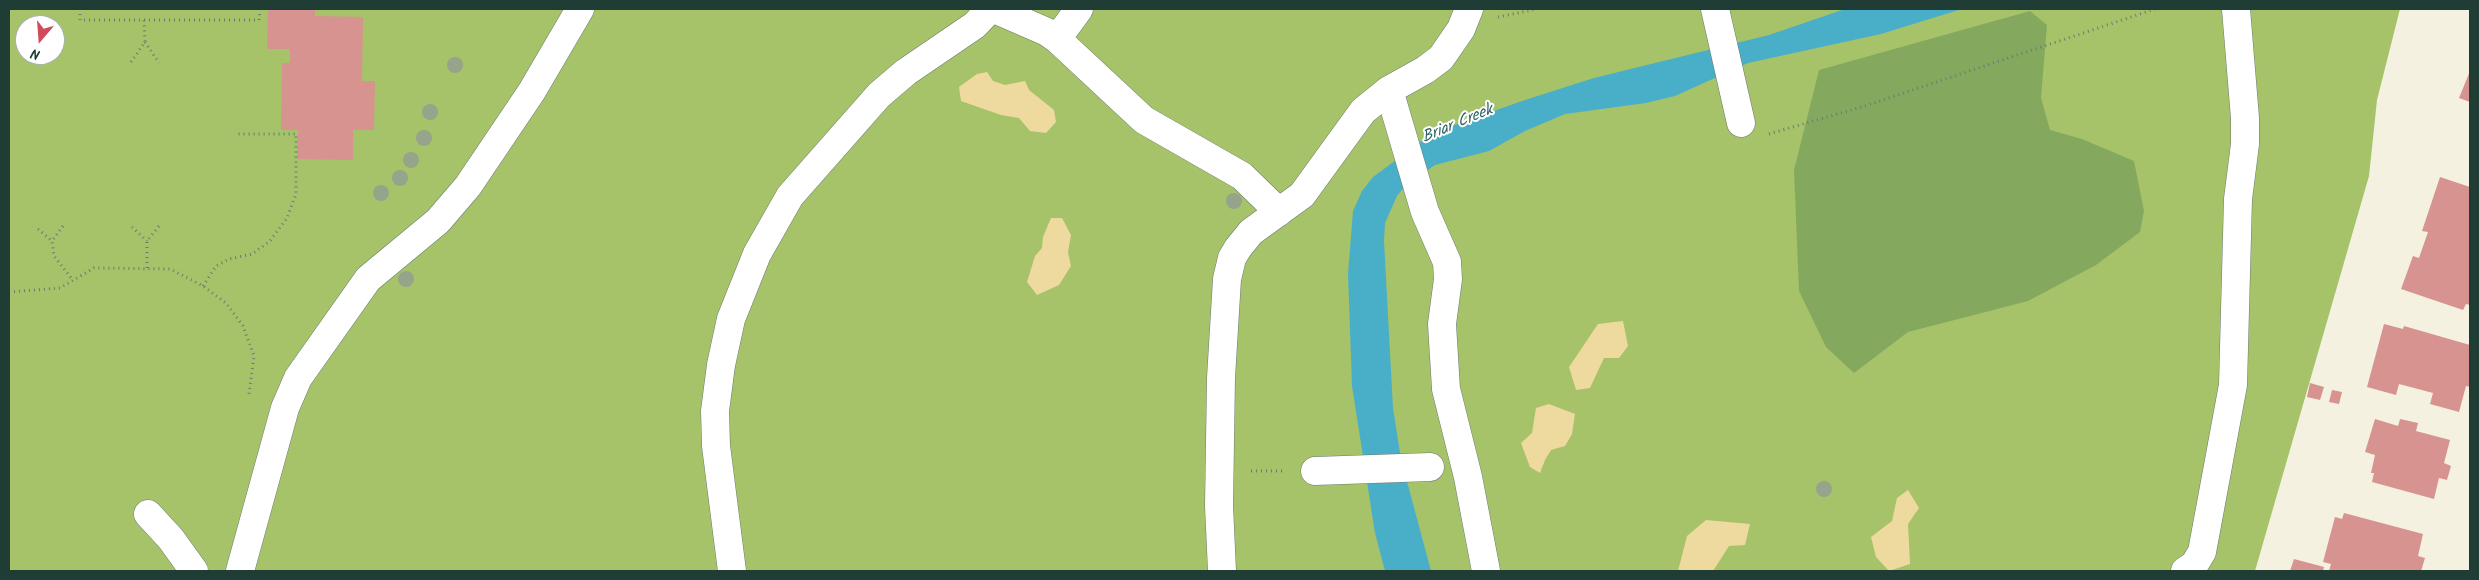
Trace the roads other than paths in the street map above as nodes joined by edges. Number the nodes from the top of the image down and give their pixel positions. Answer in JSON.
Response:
{"nodes":[{"id":1,"x":580,"y":9,"type":"edge"},
{"id":2,"x":992,"y":9,"type":"edge"},
{"id":3,"x":1080,"y":9,"type":"edge"},
{"id":4,"x":1470,"y":9,"type":"edge"},
{"id":5,"x":1715,"y":9,"type":"edge"},
{"id":6,"x":2236,"y":9,"type":"edge"},
{"id":7,"x":1057,"y":39,"type":"junction"},
{"id":8,"x":1392,"y":102,"type":"junction"},
{"id":9,"x":1741,"y":123,"type":"road end"},
{"id":10,"x":1279,"y":212,"type":"junction"},
{"id":11,"x":1430,"y":467,"type":"dead end"},
{"id":12,"x":1315,"y":471,"type":"road end"},
{"id":13,"x":148,"y":514,"type":"dead end"},
{"id":14,"x":194,"y":571,"type":"edge"},
{"id":15,"x":240,"y":571,"type":"edge"},
{"id":16,"x":732,"y":571,"type":"edge"},
{"id":17,"x":1222,"y":571,"type":"edge"},
{"id":18,"x":1486,"y":571,"type":"edge"},
{"id":19,"x":2185,"y":571,"type":"edge"}],
"edges":[{"from":1,"to":15,"type":"lane"},
{"from":2,"to":7,"type":"lane"},
{"from":2,"to":16,"type":"lane"},
{"from":3,"to":7,"type":"lane"},
{"from":4,"to":8,"type":"lane"},
{"from":5,"to":9,"type":"lane"},
{"from":6,"to":19,"type":"lane"},
{"from":7,"to":10,"type":"lane"},
{"from":8,"to":10,"type":"lane"},
{"from":8,"to":18,"type":"lane"},
{"from":10,"to":17,"type":"lane"},
{"from":11,"to":12,"type":"lane"},
{"from":13,"to":14,"type":"lane"}]}
